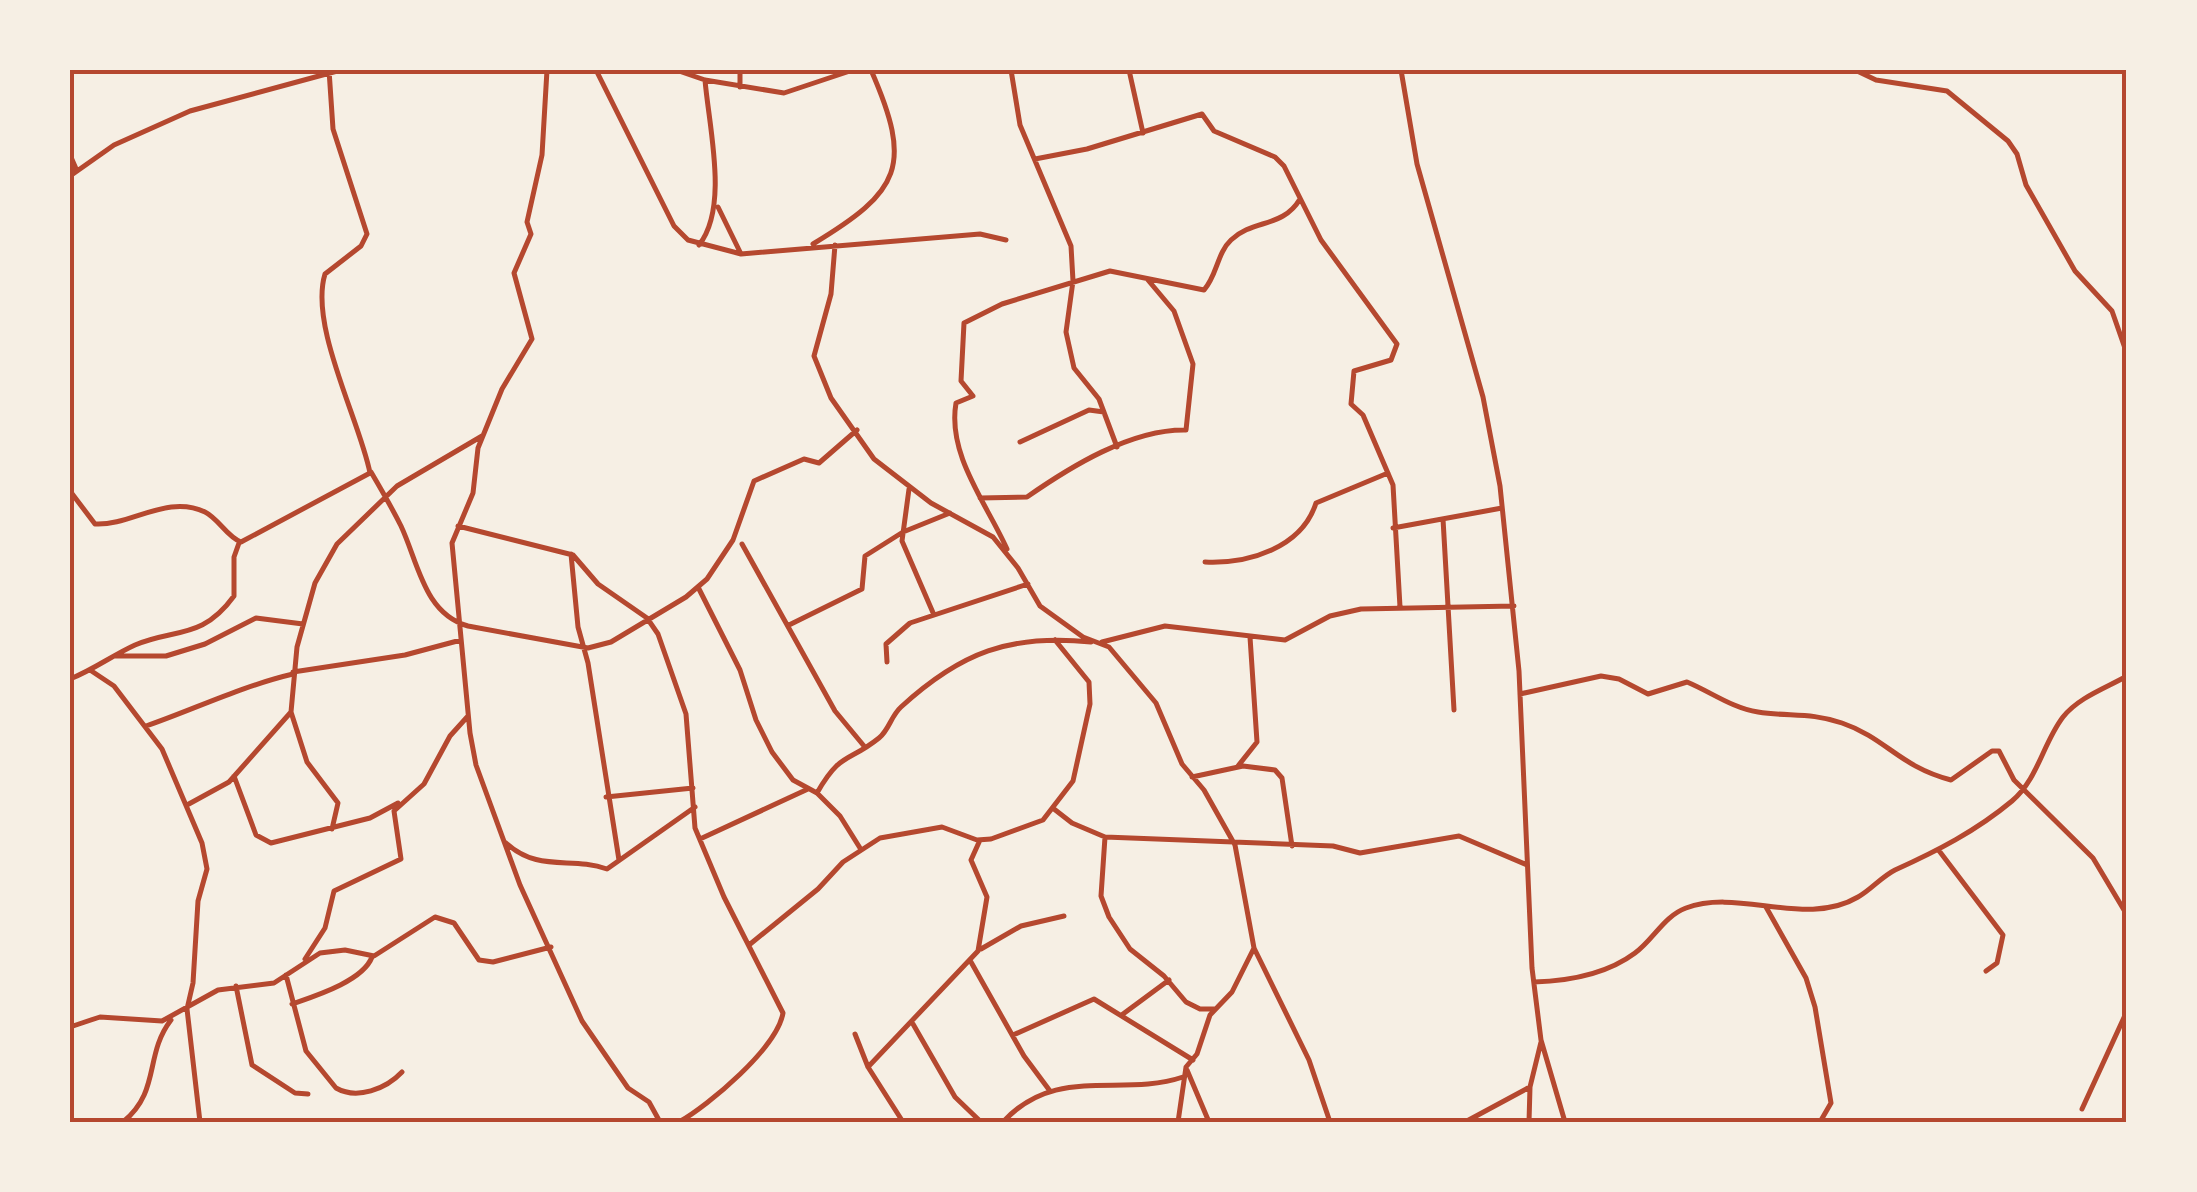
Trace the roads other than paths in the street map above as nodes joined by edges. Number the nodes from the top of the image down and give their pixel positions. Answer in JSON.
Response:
{"nodes":[{"id":1,"x":341,"y":70,"type":"edge"},
{"id":2,"x":547,"y":70,"type":"edge"},
{"id":3,"x":596,"y":70,"type":"edge"},
{"id":4,"x":676,"y":70,"type":"edge"},
{"id":5,"x":740,"y":70,"type":"edge"},
{"id":6,"x":853,"y":70,"type":"edge"},
{"id":7,"x":871,"y":70,"type":"edge"},
{"id":8,"x":1011,"y":70,"type":"edge"},
{"id":9,"x":1129,"y":70,"type":"edge"},
{"id":10,"x":1401,"y":70,"type":"edge"},
{"id":11,"x":1855,"y":70,"type":"edge"},
{"id":12,"x":329,"y":73,"type":"edge"},
{"id":13,"x":705,"y":80,"type":"junction"},
{"id":14,"x":740,"y":87,"type":"junction"},
{"id":15,"x":1143,"y":133,"type":"junction"},
{"id":16,"x":70,"y":155,"type":"edge"},
{"id":17,"x":1034,"y":159,"type":"junction"},
{"id":18,"x":77,"y":171,"type":"junction"},
{"id":19,"x":70,"y":176,"type":"edge"},
{"id":20,"x":1301,"y":198,"type":"junction"},
{"id":21,"x":716,"y":204,"type":"junction"},
{"id":22,"x":1006,"y":240,"type":"dead end"},
{"id":23,"x":699,"y":245,"type":"junction"},
{"id":24,"x":835,"y":245,"type":"junction"},
{"id":25,"x":811,"y":246,"type":"junction"},
{"id":26,"x":740,"y":254,"type":"junction"},
{"id":27,"x":1146,"y":278,"type":"junction"},
{"id":28,"x":1072,"y":281,"type":"junction"},
{"id":29,"x":2127,"y":354,"type":"edge"},
{"id":30,"x":1104,"y":412,"type":"junction"},
{"id":31,"x":857,"y":430,"type":"junction"},
{"id":32,"x":484,"y":434,"type":"junction"},
{"id":33,"x":1020,"y":442,"type":"dead end"},
{"id":34,"x":1117,"y":447,"type":"junction"},
{"id":35,"x":370,"y":472,"type":"junction"},
{"id":36,"x":1388,"y":473,"type":"junction"},
{"id":37,"x":909,"y":489,"type":"dead end"},
{"id":38,"x":70,"y":491,"type":"edge"},
{"id":39,"x":384,"y":497,"type":"junction"},
{"id":40,"x":978,"y":498,"type":"junction"},
{"id":41,"x":1502,"y":508,"type":"junction"},
{"id":42,"x":950,"y":513,"type":"junction"},
{"id":43,"x":1443,"y":519,"type":"junction"},
{"id":44,"x":458,"y":526,"type":"junction"},
{"id":45,"x":1393,"y":528,"type":"junction"},
{"id":46,"x":902,"y":532,"type":"junction"},
{"id":47,"x":240,"y":542,"type":"junction"},
{"id":48,"x":742,"y":544,"type":"dead end"},
{"id":49,"x":571,"y":554,"type":"junction"},
{"id":50,"x":1010,"y":556,"type":"junction"},
{"id":51,"x":1205,"y":562,"type":"dead end"},
{"id":52,"x":1028,"y":584,"type":"junction"},
{"id":53,"x":698,"y":587,"type":"junction"},
{"id":54,"x":1450,"y":606,"type":"junction"},
{"id":55,"x":1514,"y":606,"type":"junction"},
{"id":56,"x":1400,"y":607,"type":"junction"},
{"id":57,"x":934,"y":615,"type":"junction"},
{"id":58,"x":647,"y":618,"type":"junction"},
{"id":59,"x":459,"y":623,"type":"junction"},
{"id":60,"x":304,"y":624,"type":"junction"},
{"id":61,"x":789,"y":625,"type":"junction"},
{"id":62,"x":1250,"y":637,"type":"junction"},
{"id":63,"x":461,"y":640,"type":"junction"},
{"id":64,"x":1055,"y":640,"type":"junction"},
{"id":65,"x":1098,"y":643,"type":"junction"},
{"id":66,"x":585,"y":647,"type":"junction"},
{"id":67,"x":115,"y":656,"type":"junction"},
{"id":68,"x":886,"y":662,"type":"dead end"},
{"id":69,"x":90,"y":670,"type":"junction"},
{"id":70,"x":293,"y":673,"type":"junction"},
{"id":71,"x":2127,"y":676,"type":"edge"},
{"id":72,"x":70,"y":679,"type":"edge"},
{"id":73,"x":1520,"y":694,"type":"junction"},
{"id":74,"x":1454,"y":710,"type":"dead end"},
{"id":75,"x":291,"y":712,"type":"junction"},
{"id":76,"x":470,"y":713,"type":"junction"},
{"id":77,"x":146,"y":726,"type":"junction"},
{"id":78,"x":864,"y":746,"type":"junction"},
{"id":79,"x":1238,"y":766,"type":"junction"},
{"id":80,"x":234,"y":776,"type":"junction"},
{"id":81,"x":1192,"y":776,"type":"junction"},
{"id":82,"x":694,"y":788,"type":"junction"},
{"id":83,"x":808,"y":789,"type":"junction"},
{"id":84,"x":2023,"y":790,"type":"junction"},
{"id":85,"x":817,"y":793,"type":"junction"},
{"id":86,"x":606,"y":797,"type":"junction"},
{"id":87,"x":405,"y":800,"type":"junction"},
{"id":88,"x":187,"y":806,"type":"junction"},
{"id":89,"x":695,"y":807,"type":"junction"},
{"id":90,"x":1054,"y":808,"type":"junction"},
{"id":91,"x":332,"y":829,"type":"junction"},
{"id":92,"x":1105,"y":838,"type":"junction"},
{"id":93,"x":700,"y":839,"type":"junction"},
{"id":94,"x":980,"y":840,"type":"junction"},
{"id":95,"x":504,"y":842,"type":"junction"},
{"id":96,"x":1235,"y":845,"type":"junction"},
{"id":97,"x":1292,"y":846,"type":"junction"},
{"id":98,"x":860,"y":848,"type":"junction"},
{"id":99,"x":1940,"y":852,"type":"junction"},
{"id":100,"x":618,"y":860,"type":"junction"},
{"id":101,"x":1526,"y":865,"type":"junction"},
{"id":102,"x":1766,"y":906,"type":"junction"},
{"id":103,"x":2127,"y":915,"type":"edge"},
{"id":104,"x":1064,"y":916,"type":"dead end"},
{"id":105,"x":749,"y":944,"type":"junction"},
{"id":106,"x":551,"y":947,"type":"junction"},
{"id":107,"x":1254,"y":948,"type":"junction"},
{"id":108,"x":978,"y":951,"type":"junction"},
{"id":109,"x":372,"y":957,"type":"junction"},
{"id":110,"x":303,"y":962,"type":"junction"},
{"id":111,"x":971,"y":962,"type":"junction"},
{"id":112,"x":1986,"y":971,"type":"dead end"},
{"id":113,"x":286,"y":975,"type":"junction"},
{"id":114,"x":1169,"y":980,"type":"junction"},
{"id":115,"x":1534,"y":982,"type":"junction"},
{"id":116,"x":236,"y":986,"type":"junction"},
{"id":117,"x":292,"y":1004,"type":"junction"},
{"id":118,"x":187,"y":1008,"type":"junction"},
{"id":119,"x":1215,"y":1009,"type":"junction"},
{"id":120,"x":2127,"y":1010,"type":"edge"},
{"id":121,"x":1122,"y":1014,"type":"junction"},
{"id":122,"x":173,"y":1018,"type":"junction"},
{"id":123,"x":913,"y":1024,"type":"junction"},
{"id":124,"x":70,"y":1027,"type":"edge"},
{"id":125,"x":855,"y":1034,"type":"dead end"},
{"id":126,"x":1013,"y":1035,"type":"junction"},
{"id":127,"x":1541,"y":1040,"type":"junction"},
{"id":128,"x":1192,"y":1060,"type":"junction"},
{"id":129,"x":868,"y":1067,"type":"junction"},
{"id":130,"x":1186,"y":1067,"type":"junction"},
{"id":131,"x":402,"y":1072,"type":"dead end"},
{"id":132,"x":1183,"y":1077,"type":"junction"},
{"id":133,"x":1530,"y":1087,"type":"junction"},
{"id":134,"x":1050,"y":1092,"type":"junction"},
{"id":135,"x":308,"y":1094,"type":"dead end"},
{"id":136,"x":2082,"y":1109,"type":"dead end"},
{"id":137,"x":903,"y":1120,"type":"edge"},
{"id":138,"x":123,"y":1122,"type":"edge"},
{"id":139,"x":200,"y":1122,"type":"edge"},
{"id":140,"x":660,"y":1122,"type":"edge"},
{"id":141,"x":679,"y":1122,"type":"edge"},
{"id":142,"x":980,"y":1122,"type":"edge"},
{"id":143,"x":1003,"y":1122,"type":"edge"},
{"id":144,"x":1178,"y":1122,"type":"edge"},
{"id":145,"x":1209,"y":1122,"type":"edge"},
{"id":146,"x":1330,"y":1122,"type":"edge"},
{"id":147,"x":1464,"y":1122,"type":"edge"},
{"id":148,"x":1529,"y":1122,"type":"edge"},
{"id":149,"x":1565,"y":1122,"type":"edge"},
{"id":150,"x":1820,"y":1122,"type":"edge"}],
"edges":[{"from":1,"to":12,"type":"street"},
{"from":2,"to":32,"type":"street"},
{"from":3,"to":23,"type":"street"},
{"from":4,"to":13,"type":"street"},
{"from":5,"to":14,"type":"street"},
{"from":6,"to":14,"type":"street"},
{"from":7,"to":25,"type":"street"},
{"from":8,"to":17,"type":"street"},
{"from":9,"to":15,"type":"street"},
{"from":10,"to":41,"type":"street"},
{"from":11,"to":29,"type":"street"},
{"from":12,"to":18,"type":"street"},
{"from":12,"to":35,"type":"street"},
{"from":13,"to":14,"type":"street"},
{"from":13,"to":21,"type":"street"},
{"from":15,"to":17,"type":"street"},
{"from":15,"to":20,"type":"street"},
{"from":16,"to":18,"type":"street"},
{"from":17,"to":28,"type":"street"},
{"from":18,"to":19,"type":"street"},
{"from":20,"to":27,"type":"street"},
{"from":20,"to":36,"type":"street"},
{"from":21,"to":23,"type":"street"},
{"from":21,"to":26,"type":"street"},
{"from":22,"to":24,"type":"street"},
{"from":23,"to":26,"type":"street"},
{"from":24,"to":25,"type":"street"},
{"from":24,"to":31,"type":"street"},
{"from":25,"to":26,"type":"street"},
{"from":27,"to":28,"type":"street"},
{"from":27,"to":34,"type":"street"},
{"from":28,"to":30,"type":"street"},
{"from":28,"to":40,"type":"street"},
{"from":30,"to":33,"type":"street"},
{"from":30,"to":34,"type":"street"},
{"from":31,"to":42,"type":"street"},
{"from":31,"to":53,"type":"street"},
{"from":32,"to":39,"type":"street"},
{"from":32,"to":44,"type":"street"},
{"from":34,"to":40,"type":"street"},
{"from":35,"to":39,"type":"street"},
{"from":35,"to":47,"type":"street"},
{"from":36,"to":45,"type":"street"},
{"from":36,"to":51,"type":"street"},
{"from":37,"to":46,"type":"street"},
{"from":38,"to":47,"type":"street"},
{"from":39,"to":59,"type":"street"},
{"from":39,"to":60,"type":"street"},
{"from":40,"to":50,"type":"street"},
{"from":41,"to":43,"type":"street"},
{"from":41,"to":55,"type":"street"},
{"from":42,"to":46,"type":"street"},
{"from":42,"to":50,"type":"street"},
{"from":43,"to":45,"type":"street"},
{"from":43,"to":54,"type":"street"},
{"from":44,"to":49,"type":"street"},
{"from":44,"to":59,"type":"street"},
{"from":45,"to":56,"type":"street"},
{"from":46,"to":57,"type":"street"},
{"from":46,"to":61,"type":"street"},
{"from":47,"to":67,"type":"street"},
{"from":48,"to":61,"type":"street"},
{"from":49,"to":58,"type":"street"},
{"from":49,"to":66,"type":"street"},
{"from":50,"to":52,"type":"street"},
{"from":52,"to":57,"type":"street"},
{"from":52,"to":65,"type":"street"},
{"from":53,"to":58,"type":"street"},
{"from":53,"to":83,"type":"street"},
{"from":54,"to":55,"type":"street"},
{"from":54,"to":56,"type":"street"},
{"from":54,"to":74,"type":"street"},
{"from":55,"to":73,"type":"street"},
{"from":56,"to":62,"type":"street"},
{"from":57,"to":68,"type":"street"},
{"from":58,"to":66,"type":"street"},
{"from":58,"to":82,"type":"street"},
{"from":59,"to":63,"type":"street"},
{"from":59,"to":66,"type":"street"},
{"from":60,"to":67,"type":"street"},
{"from":60,"to":70,"type":"street"},
{"from":61,"to":78,"type":"street"},
{"from":62,"to":65,"type":"street"},
{"from":62,"to":79,"type":"street"},
{"from":63,"to":70,"type":"street"},
{"from":63,"to":76,"type":"street"},
{"from":64,"to":65,"type":"street"},
{"from":64,"to":78,"type":"street"},
{"from":64,"to":90,"type":"street"},
{"from":65,"to":81,"type":"street"},
{"from":66,"to":86,"type":"street"},
{"from":67,"to":69,"type":"street"},
{"from":69,"to":72,"type":"street"},
{"from":69,"to":77,"type":"street"},
{"from":70,"to":75,"type":"street"},
{"from":70,"to":77,"type":"street"},
{"from":71,"to":84,"type":"street"},
{"from":73,"to":84,"type":"street"},
{"from":73,"to":101,"type":"street"},
{"from":75,"to":80,"type":"street"},
{"from":75,"to":91,"type":"street"},
{"from":76,"to":87,"type":"street"},
{"from":76,"to":95,"type":"street"},
{"from":77,"to":88,"type":"street"},
{"from":78,"to":85,"type":"street"},
{"from":79,"to":81,"type":"street"},
{"from":79,"to":97,"type":"street"},
{"from":80,"to":88,"type":"street"},
{"from":80,"to":91,"type":"street"},
{"from":81,"to":96,"type":"street"},
{"from":82,"to":86,"type":"street"},
{"from":82,"to":89,"type":"street"},
{"from":83,"to":85,"type":"street"},
{"from":83,"to":93,"type":"street"},
{"from":84,"to":99,"type":"street"},
{"from":84,"to":103,"type":"street"},
{"from":85,"to":98,"type":"street"},
{"from":86,"to":100,"type":"street"},
{"from":87,"to":91,"type":"street"},
{"from":87,"to":110,"type":"street"},
{"from":88,"to":118,"type":"street"},
{"from":89,"to":93,"type":"street"},
{"from":89,"to":100,"type":"street"},
{"from":90,"to":92,"type":"street"},
{"from":90,"to":94,"type":"street"},
{"from":92,"to":96,"type":"street"},
{"from":92,"to":114,"type":"street"},
{"from":93,"to":105,"type":"street"},
{"from":94,"to":98,"type":"street"},
{"from":94,"to":108,"type":"street"},
{"from":95,"to":100,"type":"street"},
{"from":95,"to":106,"type":"street"},
{"from":96,"to":97,"type":"street"},
{"from":96,"to":107,"type":"street"},
{"from":97,"to":101,"type":"street"},
{"from":98,"to":105,"type":"street"},
{"from":99,"to":102,"type":"street"},
{"from":99,"to":112,"type":"street"},
{"from":101,"to":115,"type":"street"},
{"from":102,"to":115,"type":"street"},
{"from":102,"to":150,"type":"street"},
{"from":104,"to":108,"type":"street"},
{"from":105,"to":141,"type":"street"},
{"from":106,"to":109,"type":"street"},
{"from":106,"to":140,"type":"street"},
{"from":107,"to":119,"type":"street"},
{"from":107,"to":146,"type":"street"},
{"from":108,"to":111,"type":"street"},
{"from":109,"to":110,"type":"street"},
{"from":109,"to":117,"type":"street"},
{"from":110,"to":113,"type":"street"},
{"from":111,"to":123,"type":"street"},
{"from":111,"to":126,"type":"street"},
{"from":113,"to":116,"type":"street"},
{"from":113,"to":117,"type":"street"},
{"from":114,"to":119,"type":"street"},
{"from":114,"to":121,"type":"street"},
{"from":115,"to":127,"type":"street"},
{"from":116,"to":118,"type":"street"},
{"from":116,"to":135,"type":"street"},
{"from":117,"to":131,"type":"street"},
{"from":118,"to":122,"type":"street"},
{"from":118,"to":139,"type":"street"},
{"from":119,"to":128,"type":"street"},
{"from":120,"to":136,"type":"street"},
{"from":121,"to":126,"type":"street"},
{"from":121,"to":128,"type":"street"},
{"from":122,"to":124,"type":"street"},
{"from":122,"to":138,"type":"street"},
{"from":123,"to":129,"type":"street"},
{"from":123,"to":142,"type":"street"},
{"from":125,"to":129,"type":"street"},
{"from":126,"to":134,"type":"street"},
{"from":127,"to":133,"type":"street"},
{"from":127,"to":149,"type":"street"},
{"from":128,"to":130,"type":"street"},
{"from":129,"to":137,"type":"street"},
{"from":130,"to":132,"type":"street"},
{"from":130,"to":145,"type":"street"},
{"from":132,"to":134,"type":"street"},
{"from":132,"to":144,"type":"street"},
{"from":133,"to":147,"type":"street"},
{"from":133,"to":148,"type":"street"},
{"from":134,"to":143,"type":"street"}]}
